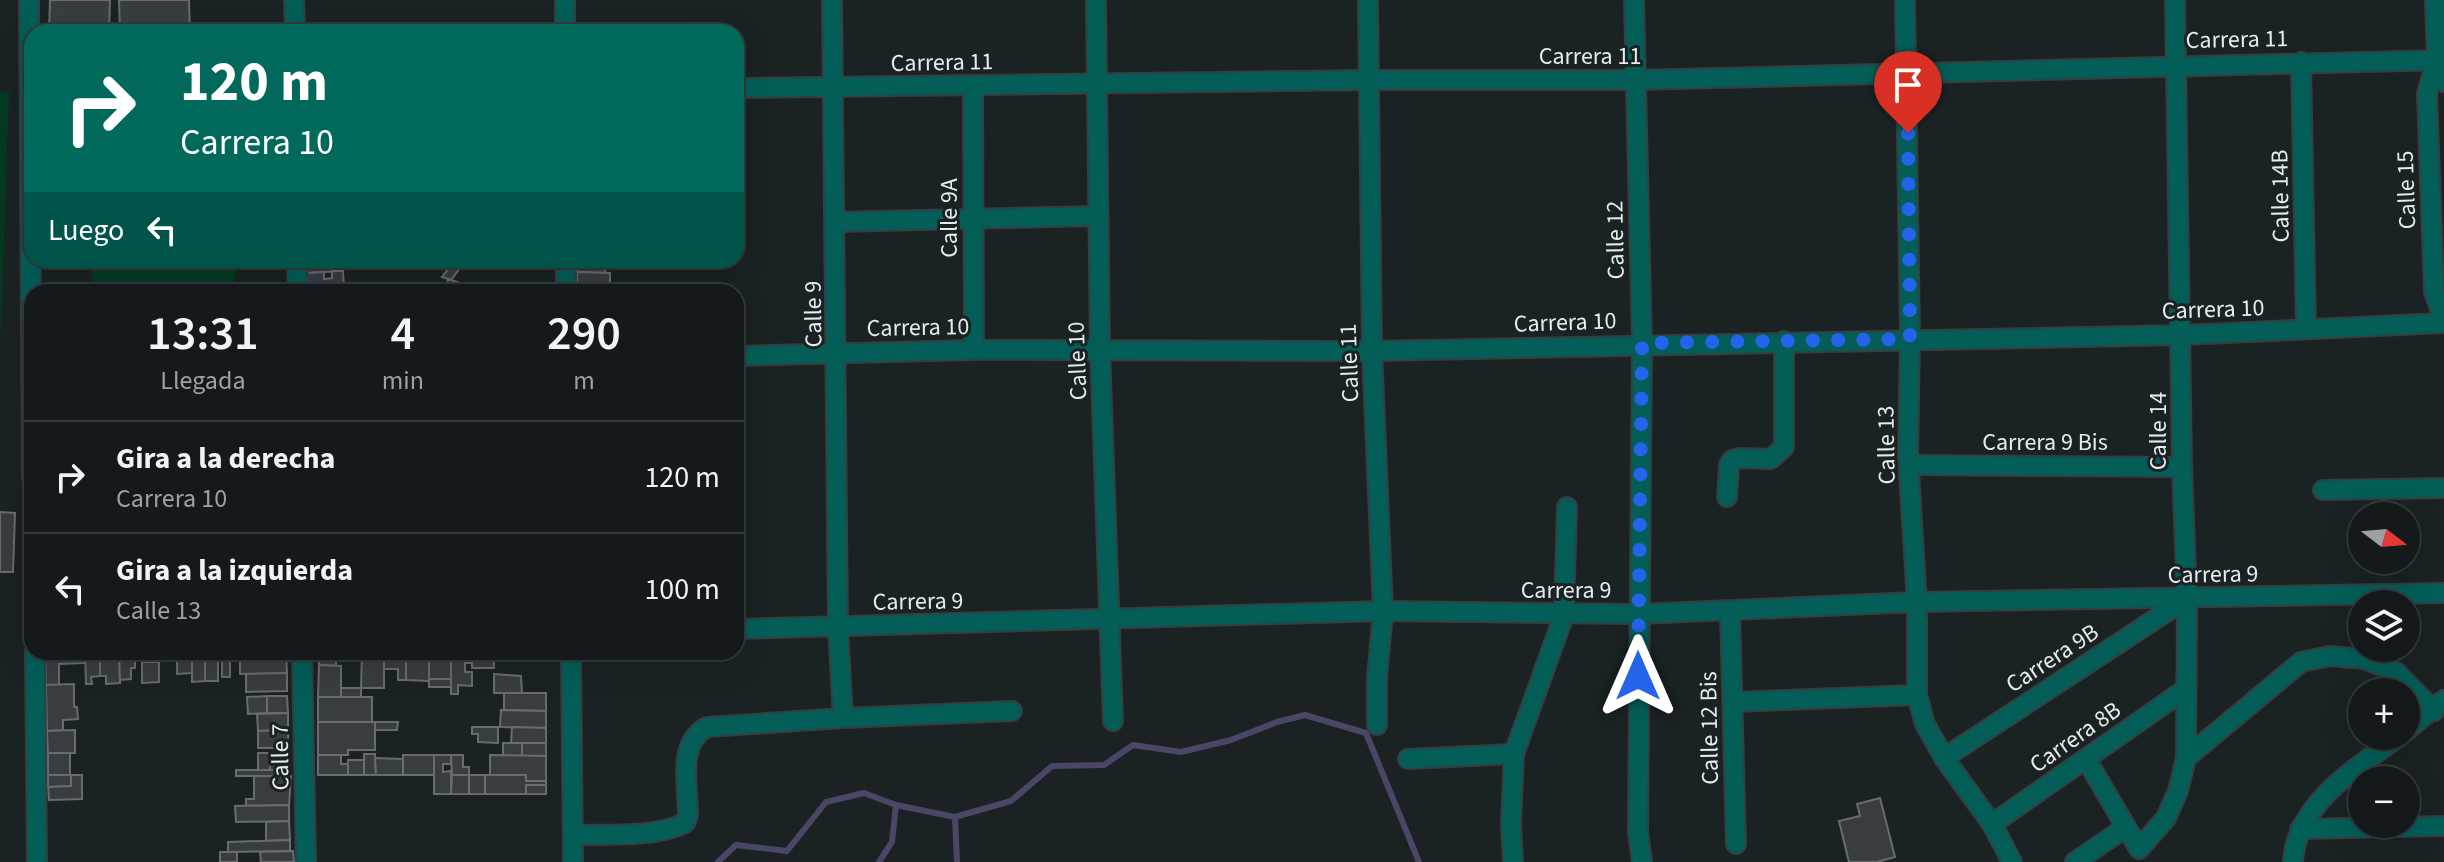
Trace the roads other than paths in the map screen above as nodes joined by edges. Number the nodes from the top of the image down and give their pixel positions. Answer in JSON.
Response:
{"nodes":[{"id":1,"x":29,"y":0,"type":"edge"},
{"id":2,"x":294,"y":0,"type":"edge"},
{"id":3,"x":565,"y":0,"type":"edge"},
{"id":4,"x":832,"y":0,"type":"edge"},
{"id":5,"x":1096,"y":0,"type":"edge"},
{"id":6,"x":1368,"y":0,"type":"edge"},
{"id":7,"x":1634,"y":0,"type":"edge"},
{"id":8,"x":1905,"y":0,"type":"edge"},
{"id":9,"x":2175,"y":0,"type":"edge"},
{"id":10,"x":2435,"y":0,"type":"edge"},
{"id":11,"x":29,"y":24,"type":"edge"},
{"id":12,"x":295,"y":24,"type":"edge"},
{"id":13,"x":565,"y":24,"type":"edge"},
{"id":14,"x":2440,"y":60,"type":"edge"},
{"id":15,"x":2301,"y":62,"type":"junction"},
{"id":16,"x":2178,"y":65,"type":"junction"},
{"id":17,"x":1907,"y":75,"type":"junction"},
{"id":18,"x":1369,"y":80,"type":"junction"},
{"id":19,"x":1636,"y":80,"type":"junction"},
{"id":20,"x":2444,"y":82,"type":"edge"},
{"id":21,"x":1096,"y":83,"type":"junction"},
{"id":22,"x":973,"y":85,"type":"junction"},
{"id":23,"x":834,"y":87,"type":"junction"},
{"id":24,"x":744,"y":88,"type":"edge"},
{"id":25,"x":1098,"y":216,"type":"junction"},
{"id":26,"x":972,"y":219,"type":"junction"},
{"id":27,"x":835,"y":222,"type":"junction"},
{"id":28,"x":2444,"y":321,"type":"edge"},
{"id":29,"x":2306,"y":329,"type":"junction"},
{"id":30,"x":2182,"y":335,"type":"junction"},
{"id":31,"x":1910,"y":339,"type":"junction"},
{"id":32,"x":1784,"y":341,"type":"junction"},
{"id":33,"x":1642,"y":343,"type":"junction"},
{"id":34,"x":974,"y":350,"type":"junction"},
{"id":35,"x":1100,"y":350,"type":"junction"},
{"id":36,"x":1372,"y":351,"type":"junction"},
{"id":37,"x":838,"y":352,"type":"junction"},
{"id":38,"x":744,"y":356,"type":"edge"},
{"id":39,"x":1909,"y":465,"type":"junction"},
{"id":40,"x":2182,"y":467,"type":"junction"},
{"id":41,"x":2444,"y":488,"type":"edge"},
{"id":42,"x":2323,"y":490,"type":"dead end"},
{"id":43,"x":1727,"y":497,"type":"dead end"},
{"id":44,"x":1567,"y":507,"type":"dead end"},
{"id":45,"x":2444,"y":593,"type":"edge"},
{"id":46,"x":2187,"y":599,"type":"junction"},
{"id":47,"x":1917,"y":602,"type":"junction"},
{"id":48,"x":1383,"y":611,"type":"junction"},
{"id":49,"x":1730,"y":611,"type":"junction"},
{"id":50,"x":1638,"y":614,"type":"junction"},
{"id":51,"x":1564,"y":615,"type":"junction"},
{"id":52,"x":1110,"y":620,"type":"junction"},
{"id":53,"x":838,"y":627,"type":"junction"},
{"id":54,"x":744,"y":629,"type":"edge"},
{"id":55,"x":35,"y":660,"type":"edge"},
{"id":56,"x":302,"y":660,"type":"edge"},
{"id":57,"x":571,"y":660,"type":"edge"},
{"id":58,"x":2186,"y":689,"type":"junction"},
{"id":59,"x":1917,"y":695,"type":"junction"},
{"id":60,"x":1733,"y":702,"type":"junction"},
{"id":61,"x":2439,"y":706,"type":"edge"},
{"id":62,"x":1012,"y":711,"type":"dead end"},
{"id":63,"x":843,"y":718,"type":"junction"},
{"id":64,"x":2420,"y":720,"type":"edge"},
{"id":65,"x":1113,"y":721,"type":"dead end"},
{"id":66,"x":1377,"y":725,"type":"dead end"},
{"id":67,"x":2382,"y":750,"type":"edge"},
{"id":68,"x":1514,"y":754,"type":"junction"},
{"id":69,"x":1944,"y":758,"type":"junction"},
{"id":70,"x":2186,"y":758,"type":"junction"},
{"id":71,"x":1408,"y":759,"type":"dead end"},
{"id":72,"x":2086,"y":759,"type":"junction"},
{"id":73,"x":1992,"y":824,"type":"junction"},
{"id":74,"x":2444,"y":826,"type":"edge"},
{"id":75,"x":2126,"y":827,"type":"junction"},
{"id":76,"x":2300,"y":829,"type":"junction"},
{"id":77,"x":573,"y":835,"type":"junction"},
{"id":78,"x":1736,"y":844,"type":"dead end"},
{"id":79,"x":37,"y":862,"type":"edge"},
{"id":80,"x":306,"y":862,"type":"edge"},
{"id":81,"x":573,"y":862,"type":"edge"},
{"id":82,"x":1513,"y":862,"type":"edge"},
{"id":83,"x":1642,"y":862,"type":"edge"},
{"id":84,"x":2012,"y":862,"type":"edge"},
{"id":85,"x":2075,"y":862,"type":"edge"},
{"id":86,"x":2293,"y":862,"type":"edge"}],
"edges":[{"from":1,"to":11,"type":"street"},
{"from":2,"to":12,"type":"street"},
{"from":3,"to":13,"type":"street"},
{"from":4,"to":23,"type":"street","name":"Calle 9"},
{"from":5,"to":21,"type":"street","name":"Calle 10"},
{"from":6,"to":18,"type":"street","name":"Calle 11"},
{"from":7,"to":19,"type":"street","name":"Calle 12"},
{"from":8,"to":17,"type":"street","name":"Calle 13"},
{"from":9,"to":16,"type":"street","name":"Calle 14"},
{"from":10,"to":14,"type":"street","name":"Calle 15"},
{"from":14,"to":15,"type":"street","name":"Carrera 11"},
{"from":14,"to":20,"type":"street","name":"Calle 15"},
{"from":14,"to":28,"type":"street","name":"Calle 15"},
{"from":15,"to":16,"type":"street","name":"Carrera 11"},
{"from":15,"to":29,"type":"street","name":"Calle 14B"},
{"from":16,"to":17,"type":"street","name":"Carrera 11"},
{"from":16,"to":30,"type":"street","name":"Calle 14"},
{"from":17,"to":19,"type":"street","name":"Carrera 11"},
{"from":17,"to":31,"type":"street","name":"Calle 13"},
{"from":18,"to":19,"type":"street","name":"Carrera 11"},
{"from":18,"to":21,"type":"street","name":"Carrera 11"},
{"from":18,"to":36,"type":"street","name":"Calle 11"},
{"from":19,"to":33,"type":"street","name":"Calle 12"},
{"from":21,"to":22,"type":"street","name":"Carrera 11"},
{"from":21,"to":25,"type":"street","name":"Calle 10"},
{"from":22,"to":23,"type":"street","name":"Carrera 11"},
{"from":22,"to":26,"type":"street","name":"Calle 9A"},
{"from":23,"to":24,"type":"street","name":"Carrera 11"},
{"from":23,"to":27,"type":"street","name":"Calle 9"},
{"from":25,"to":26,"type":"street"},
{"from":25,"to":35,"type":"street","name":"Calle 10"},
{"from":26,"to":27,"type":"street"},
{"from":26,"to":34,"type":"street","name":"Calle 9A"},
{"from":27,"to":37,"type":"street","name":"Calle 9"},
{"from":28,"to":29,"type":"street","name":"Carrera 10"},
{"from":29,"to":30,"type":"street","name":"Carrera 10"},
{"from":30,"to":31,"type":"street","name":"Carrera 10"},
{"from":30,"to":40,"type":"street","name":"Calle 14"},
{"from":31,"to":32,"type":"street","name":"Carrera 10"},
{"from":31,"to":39,"type":"street","name":"Calle 13"},
{"from":32,"to":33,"type":"street","name":"Carrera 10"},
{"from":32,"to":43,"type":"street"},
{"from":33,"to":36,"type":"street","name":"Carrera 10"},
{"from":33,"to":50,"type":"street","name":"Calle 12"},
{"from":34,"to":35,"type":"street","name":"Carrera 10"},
{"from":34,"to":37,"type":"street","name":"Carrera 10"},
{"from":35,"to":36,"type":"street","name":"Carrera 10"},
{"from":35,"to":52,"type":"street","name":"Calle 10"},
{"from":36,"to":48,"type":"street","name":"Calle 11"},
{"from":37,"to":38,"type":"street","name":"Carrera 10"},
{"from":37,"to":53,"type":"street","name":"Calle 9"},
{"from":39,"to":40,"type":"street","name":"Carrera 9 Bis"},
{"from":39,"to":47,"type":"street","name":"Calle 13"},
{"from":40,"to":46,"type":"street","name":"Calle 14"},
{"from":41,"to":42,"type":"street"},
{"from":44,"to":51,"type":"street"},
{"from":45,"to":46,"type":"street","name":"Carrera 9"},
{"from":46,"to":47,"type":"street","name":"Carrera 9"},
{"from":46,"to":58,"type":"street","name":"Calle 14"},
{"from":46,"to":69,"type":"street","name":"Carrera 9B"},
{"from":47,"to":49,"type":"street","name":"Carrera 9"},
{"from":47,"to":59,"type":"street","name":"Calle 13"},
{"from":48,"to":51,"type":"street","name":"Carrera 9"},
{"from":48,"to":52,"type":"street","name":"Carrera 9"},
{"from":48,"to":66,"type":"street","name":"Calle 11"},
{"from":49,"to":50,"type":"street","name":"Carrera 9"},
{"from":49,"to":60,"type":"street","name":"Calle 12 Bis"},
{"from":50,"to":51,"type":"street","name":"Carrera 9"},
{"from":50,"to":83,"type":"street","name":"Calle 12"},
{"from":51,"to":68,"type":"street"},
{"from":52,"to":53,"type":"street","name":"Carrera 9"},
{"from":52,"to":65,"type":"street","name":"Calle 10"},
{"from":53,"to":54,"type":"street","name":"Carrera 9"},
{"from":53,"to":63,"type":"street","name":"Calle 9"},
{"from":55,"to":79,"type":"street"},
{"from":56,"to":80,"type":"street","name":"Calle 7"},
{"from":57,"to":77,"type":"street"},
{"from":58,"to":70,"type":"street","name":"Calle 14"},
{"from":58,"to":72,"type":"street","name":"Carrera 8B"},
{"from":59,"to":60,"type":"street"},
{"from":59,"to":69,"type":"street","name":"Calle 13"},
{"from":60,"to":78,"type":"street","name":"Calle 12 Bis"},
{"from":61,"to":64,"type":"street"},
{"from":61,"to":70,"type":"street"},
{"from":62,"to":63,"type":"street"},
{"from":63,"to":77,"type":"street"},
{"from":67,"to":76,"type":"street"},
{"from":68,"to":71,"type":"street"},
{"from":68,"to":82,"type":"street"},
{"from":69,"to":73,"type":"street","name":"Calle 13"},
{"from":70,"to":75,"type":"street","name":"Calle 14"},
{"from":72,"to":73,"type":"street","name":"Carrera 8B"},
{"from":72,"to":75,"type":"street"},
{"from":73,"to":84,"type":"street","name":"Calle 13"},
{"from":74,"to":76,"type":"street"},
{"from":75,"to":85,"type":"street"},
{"from":76,"to":86,"type":"street"},
{"from":77,"to":81,"type":"street"}]}
